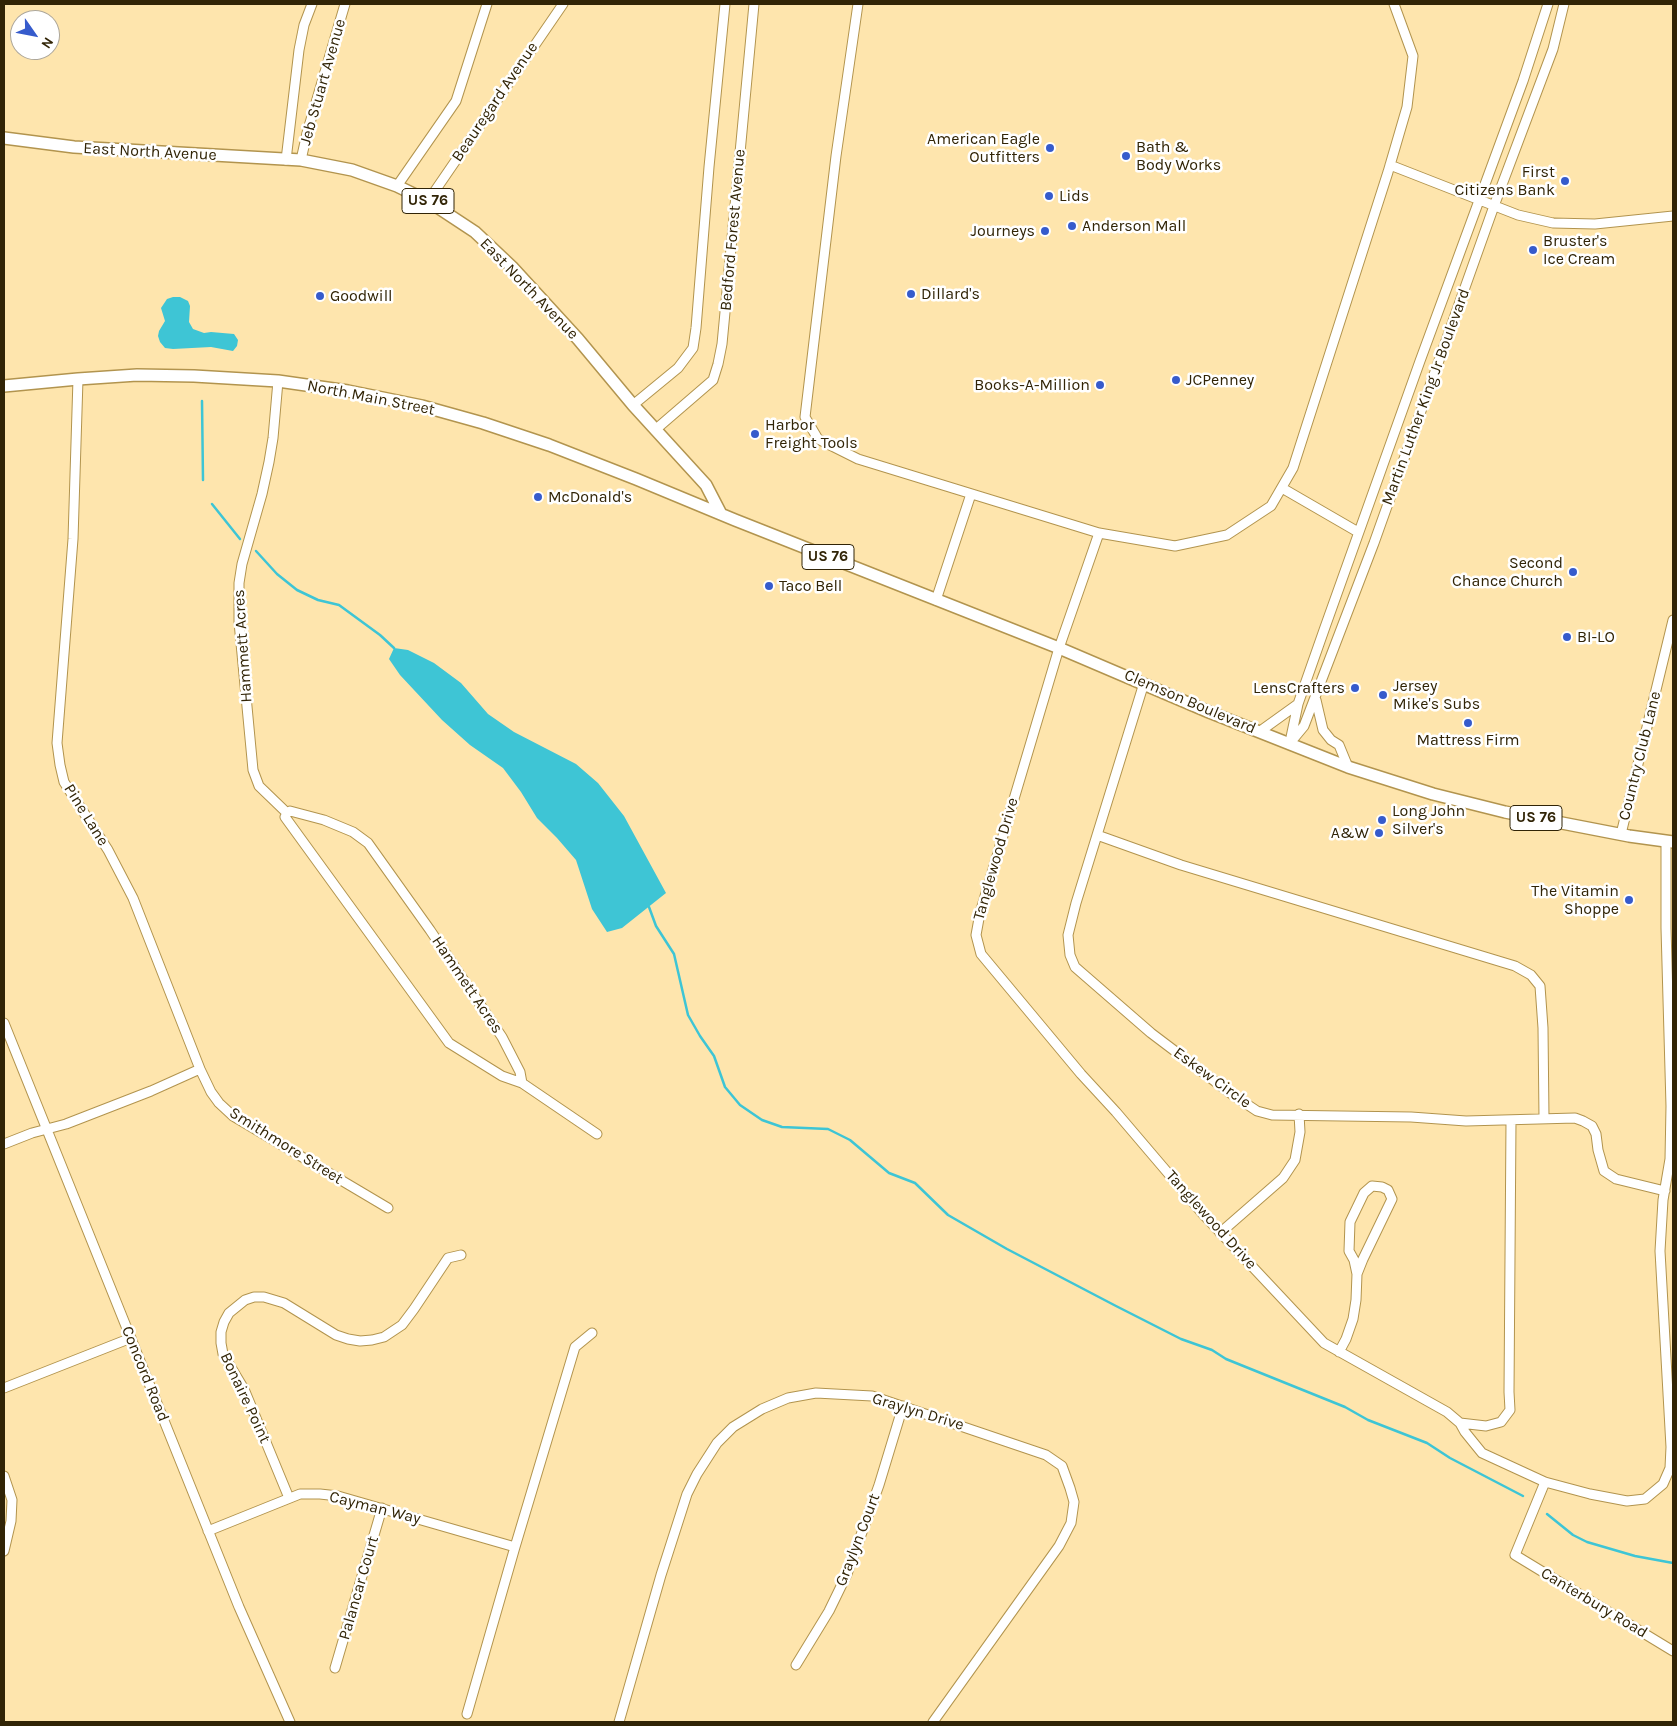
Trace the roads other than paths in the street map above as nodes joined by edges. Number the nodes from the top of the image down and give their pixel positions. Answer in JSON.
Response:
{"nodes":[{"id":1,"x":312,"y":4,"type":"edge"},
{"id":2,"x":346,"y":4,"type":"edge"},
{"id":3,"x":487,"y":4,"type":"edge"},
{"id":4,"x":563,"y":4,"type":"edge"},
{"id":5,"x":725,"y":4,"type":"edge"},
{"id":6,"x":754,"y":4,"type":"edge"},
{"id":7,"x":858,"y":4,"type":"edge"},
{"id":8,"x":1394,"y":4,"type":"edge"},
{"id":9,"x":1548,"y":4,"type":"edge"},
{"id":10,"x":1564,"y":4,"type":"edge"},
{"id":11,"x":4,"y":138,"type":"edge"},
{"id":12,"x":286,"y":160,"type":"junction"},
{"id":13,"x":301,"y":160,"type":"junction"},
{"id":14,"x":1390,"y":165,"type":"junction"},
{"id":15,"x":397,"y":186,"type":"junction"},
{"id":16,"x":1480,"y":200,"type":"junction"},
{"id":17,"x":428,"y":201,"type":"junction"},
{"id":18,"x":1494,"y":206,"type":"junction"},
{"id":19,"x":1673,"y":216,"type":"edge"},
{"id":20,"x":78,"y":379,"type":"junction"},
{"id":21,"x":278,"y":381,"type":"junction"},
{"id":22,"x":4,"y":386,"type":"edge"},
{"id":23,"x":633,"y":405,"type":"junction"},
{"id":24,"x":656,"y":430,"type":"junction"},
{"id":25,"x":1282,"y":488,"type":"junction"},
{"id":26,"x":971,"y":494,"type":"junction"},
{"id":27,"x":721,"y":514,"type":"junction"},
{"id":28,"x":1358,"y":532,"type":"junction"},
{"id":29,"x":1099,"y":533,"type":"junction"},
{"id":30,"x":936,"y":600,"type":"junction"},
{"id":31,"x":1673,"y":620,"type":"edge"},
{"id":32,"x":1059,"y":648,"type":"junction"},
{"id":33,"x":1144,"y":683,"type":"junction"},
{"id":34,"x":1316,"y":698,"type":"junction"},
{"id":35,"x":1298,"y":704,"type":"junction"},
{"id":36,"x":1260,"y":732,"type":"junction"},
{"id":37,"x":1289,"y":744,"type":"junction"},
{"id":38,"x":1348,"y":767,"type":"junction"},
{"id":39,"x":287,"y":813,"type":"junction"},
{"id":40,"x":1621,"y":834,"type":"junction"},
{"id":41,"x":1097,"y":835,"type":"junction"},
{"id":42,"x":1670,"y":841,"type":"edge"},
{"id":43,"x":4,"y":1023,"type":"edge"},
{"id":44,"x":200,"y":1069,"type":"junction"},
{"id":45,"x":522,"y":1083,"type":"junction"},
{"id":46,"x":1299,"y":1114,"type":"junction"},
{"id":47,"x":1544,"y":1118,"type":"junction"},
{"id":48,"x":1511,"y":1121,"type":"junction"},
{"id":49,"x":47,"y":1130,"type":"junction"},
{"id":50,"x":597,"y":1134,"type":"dead end"},
{"id":51,"x":4,"y":1144,"type":"edge"},
{"id":52,"x":1665,"y":1191,"type":"junction"},
{"id":53,"x":388,"y":1208,"type":"dead end"},
{"id":54,"x":1220,"y":1233,"type":"junction"},
{"id":55,"x":461,"y":1255,"type":"dead end"},
{"id":56,"x":1357,"y":1274,"type":"junction"},
{"id":57,"x":592,"y":1334,"type":"dead end"},
{"id":58,"x":131,"y":1338,"type":"junction"},
{"id":59,"x":1339,"y":1352,"type":"junction"},
{"id":60,"x":4,"y":1388,"type":"edge"},
{"id":61,"x":903,"y":1406,"type":"junction"},
{"id":62,"x":1460,"y":1423,"type":"junction"},
{"id":63,"x":4,"y":1476,"type":"edge"},
{"id":64,"x":1545,"y":1482,"type":"junction"},
{"id":65,"x":290,"y":1498,"type":"junction"},
{"id":66,"x":382,"y":1508,"type":"junction"},
{"id":67,"x":208,"y":1531,"type":"junction"},
{"id":68,"x":515,"y":1547,"type":"junction"},
{"id":69,"x":4,"y":1551,"type":"edge"},
{"id":70,"x":1673,"y":1651,"type":"edge"},
{"id":71,"x":796,"y":1665,"type":"dead end"},
{"id":72,"x":335,"y":1668,"type":"dead end"},
{"id":73,"x":467,"y":1714,"type":"dead end"},
{"id":74,"x":290,"y":1722,"type":"edge"},
{"id":75,"x":619,"y":1722,"type":"edge"},
{"id":76,"x":933,"y":1722,"type":"edge"}],
"edges":[{"from":1,"to":12,"type":"street","name":"Jeb Stuart Avenue"},
{"from":2,"to":13,"type":"street","name":"Jeb Stuart Avenue"},
{"from":3,"to":15,"type":"street","name":"Beauregard Avenue"},
{"from":4,"to":17,"type":"street","name":"Beauregard Avenue"},
{"from":5,"to":23,"type":"street","name":"Bedford Forest Avenue"},
{"from":6,"to":24,"type":"street","name":"Bedford Forest Avenue"},
{"from":7,"to":26,"type":"street"},
{"from":8,"to":14,"type":"street"},
{"from":9,"to":16,"type":"street","name":"Martin Luther King Jr Boulevard"},
{"from":10,"to":18,"type":"street","name":"Martin Luther King Jr Boulevard"},
{"from":11,"to":12,"type":"main road","name":"East North Avenue","number":"US 76"},
{"from":12,"to":13,"type":"main road","name":"East North Avenue","number":"US 76"},
{"from":13,"to":15,"type":"main road","name":"East North Avenue","number":"US 76"},
{"from":14,"to":16,"type":"street"},
{"from":14,"to":25,"type":"street"},
{"from":15,"to":17,"type":"main road","name":"East North Avenue","number":"US 76"},
{"from":16,"to":18,"type":"street"},
{"from":16,"to":28,"type":"street","name":"Martin Luther King Jr Boulevard"},
{"from":17,"to":23,"type":"main road","name":"East North Avenue","number":"US 76"},
{"from":18,"to":19,"type":"street"},
{"from":18,"to":34,"type":"street","name":"Martin Luther King Jr Boulevard"},
{"from":20,"to":21,"type":"main road","name":"North Main Street"},
{"from":20,"to":22,"type":"main road","name":"North Main Street"},
{"from":20,"to":44,"type":"street","name":"Pine Lane"},
{"from":21,"to":27,"type":"main road","name":"North Main Street"},
{"from":21,"to":39,"type":"street","name":"Hammett Acres"},
{"from":23,"to":24,"type":"main road","name":"East North Avenue","number":"US 76"},
{"from":24,"to":27,"type":"main road","name":"East North Avenue","number":"US 76"},
{"from":25,"to":28,"type":"street"},
{"from":25,"to":29,"type":"street"},
{"from":26,"to":29,"type":"street"},
{"from":26,"to":30,"type":"street"},
{"from":27,"to":30,"type":"main road","name":"Clemson Boulevard","number":"US 76"},
{"from":28,"to":35,"type":"street","name":"Martin Luther King Jr Boulevard"},
{"from":29,"to":32,"type":"street","name":"Tanglewood Drive"},
{"from":30,"to":32,"type":"main road","name":"Clemson Boulevard","number":"US 76"},
{"from":31,"to":40,"type":"street","name":"Country Club Lane"},
{"from":32,"to":33,"type":"main road","name":"Clemson Boulevard","number":"US 76"},
{"from":32,"to":54,"type":"street","name":"Tanglewood Drive"},
{"from":33,"to":36,"type":"main road","name":"Clemson Boulevard","number":"US 76"},
{"from":33,"to":41,"type":"street","name":"Eskew Circle"},
{"from":34,"to":37,"type":"street","name":"Martin Luther King Jr Boulevard"},
{"from":34,"to":38,"type":"street"},
{"from":35,"to":36,"type":"street"},
{"from":35,"to":37,"type":"street","name":"Martin Luther King Jr Boulevard"},
{"from":36,"to":37,"type":"main road","name":"Clemson Boulevard","number":"US 76"},
{"from":37,"to":38,"type":"main road","name":"Clemson Boulevard","number":"US 76"},
{"from":38,"to":40,"type":"main road","name":"Clemson Boulevard","number":"US 76"},
{"from":39,"to":45,"type":"street","name":"Hammett Acres"},
{"from":39,"to":45,"type":"street","name":"Hammett Acres"},
{"from":40,"to":42,"type":"main road","name":"Clemson Boulevard","number":"US 76"},
{"from":41,"to":46,"type":"street","name":"Eskew Circle"},
{"from":41,"to":47,"type":"street"},
{"from":42,"to":52,"type":"street"},
{"from":43,"to":49,"type":"street","name":"Concord Road"},
{"from":44,"to":49,"type":"street"},
{"from":44,"to":53,"type":"street","name":"Smithmore Street"},
{"from":45,"to":50,"type":"street","name":"Hammett Acres"},
{"from":46,"to":48,"type":"street","name":"Eskew Circle"},
{"from":46,"to":54,"type":"street"},
{"from":47,"to":48,"type":"street","name":"Eskew Circle"},
{"from":47,"to":52,"type":"street","name":"Eskew Circle"},
{"from":48,"to":62,"type":"street"},
{"from":49,"to":51,"type":"street"},
{"from":49,"to":58,"type":"street","name":"Concord Road"},
{"from":52,"to":64,"type":"street"},
{"from":54,"to":59,"type":"street","name":"Tanglewood Drive"},
{"from":55,"to":65,"type":"street","name":"Bonaire Point"},
{"from":56,"to":56,"type":"street"},
{"from":56,"to":59,"type":"street"},
{"from":57,"to":68,"type":"street"},
{"from":58,"to":60,"type":"street"},
{"from":58,"to":67,"type":"street","name":"Concord Road"},
{"from":59,"to":62,"type":"street","name":"Tanglewood Drive"},
{"from":61,"to":71,"type":"street","name":"Graylyn Court"},
{"from":61,"to":75,"type":"street","name":"Graylyn Drive"},
{"from":61,"to":76,"type":"street","name":"Graylyn Drive"},
{"from":62,"to":64,"type":"street"},
{"from":63,"to":69,"type":"street"},
{"from":64,"to":70,"type":"street","name":"Canterbury Road"},
{"from":65,"to":66,"type":"street","name":"Cayman Way"},
{"from":65,"to":67,"type":"street","name":"Cayman Way"},
{"from":66,"to":68,"type":"street","name":"Cayman Way"},
{"from":66,"to":72,"type":"street","name":"Palancar Court"},
{"from":67,"to":74,"type":"street","name":"Concord Road"},
{"from":68,"to":73,"type":"street"}]}
